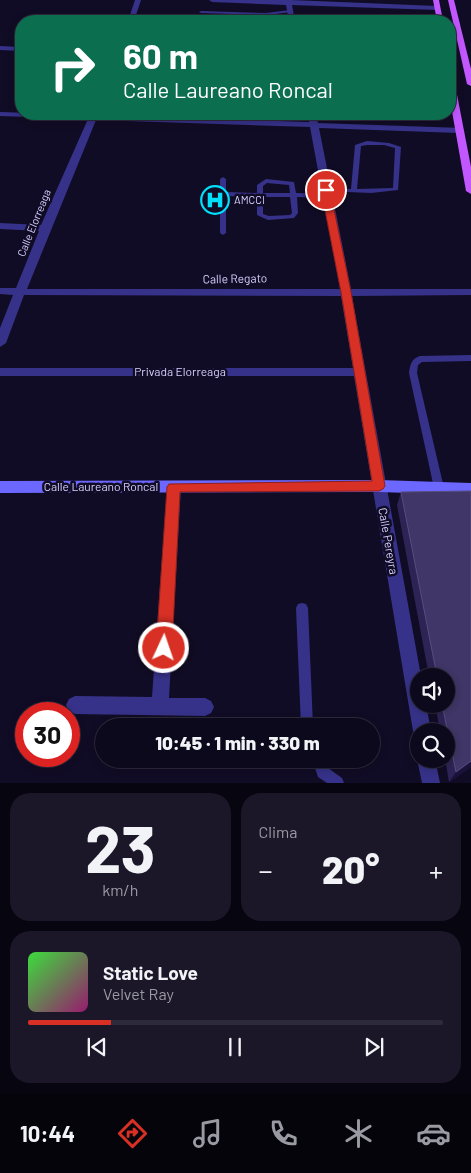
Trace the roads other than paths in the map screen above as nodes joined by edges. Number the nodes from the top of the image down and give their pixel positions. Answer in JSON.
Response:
{"nodes":[{"id":1,"x":138,"y":0,"type":"edge"},
{"id":2,"x":212,"y":0,"type":"edge"},
{"id":3,"x":436,"y":0,"type":"edge"},
{"id":4,"x":451,"y":0,"type":"edge"},
{"id":5,"x":289,"y":2,"type":"edge"},
{"id":6,"x":437,"y":8,"type":"junction"},
{"id":7,"x":290,"y":11,"type":"junction"},
{"id":8,"x":201,"y":12,"type":"dead end"},
{"id":9,"x":454,"y":13,"type":"joint"},
{"id":10,"x":133,"y":15,"type":"edge"},
{"id":11,"x":291,"y":15,"type":"edge"},
{"id":12,"x":439,"y":15,"type":"edge"},
{"id":13,"x":456,"y":21,"type":"edge"},
{"id":14,"x":0,"y":48,"type":"edge"},
{"id":15,"x":15,"y":49,"type":"edge"},
{"id":16,"x":471,"y":84,"type":"edge"},
{"id":17,"x":456,"y":113,"type":"edge"},
{"id":18,"x":3,"y":114,"type":"edge"},
{"id":19,"x":91,"y":120,"type":"edge"},
{"id":20,"x":314,"y":120,"type":"edge"},
{"id":21,"x":0,"y":122,"type":"edge"},
{"id":22,"x":459,"y":130,"type":"junction"},
{"id":23,"x":223,"y":180,"type":"dead end"},
{"id":24,"x":354,"y":190,"type":"junction"},
{"id":25,"x":471,"y":191,"type":"edge"},
{"id":26,"x":326,"y":193,"type":"junction"},
{"id":27,"x":223,"y":194,"type":"junction"},
{"id":28,"x":260,"y":195,"type":"junction"},
{"id":29,"x":294,"y":195,"type":"junction"},
{"id":30,"x":0,"y":226,"type":"edge"},
{"id":31,"x":45,"y":228,"type":"junction"},
{"id":32,"x":223,"y":233,"type":"dead end"},
{"id":33,"x":0,"y":291,"type":"edge"},
{"id":34,"x":20,"y":292,"type":"junction"},
{"id":35,"x":346,"y":292,"type":"junction"},
{"id":36,"x":471,"y":292,"type":"edge"},
{"id":37,"x":0,"y":343,"type":"edge"},
{"id":38,"x":471,"y":358,"type":"edge"},
{"id":39,"x":0,"y":372,"type":"edge"},
{"id":40,"x":359,"y":372,"type":"junction"},
{"id":41,"x":379,"y":486,"type":"junction"},
{"id":42,"x":0,"y":487,"type":"edge"},
{"id":43,"x":174,"y":487,"type":"junction"},
{"id":44,"x":439,"y":488,"type":"junction"},
{"id":45,"x":471,"y":489,"type":"edge"},
{"id":46,"x":302,"y":608,"type":"dead end"},
{"id":47,"x":80,"y":705,"type":"edge"},
{"id":48,"x":160,"y":706,"type":"junction"},
{"id":49,"x":205,"y":707,"type":"dead end"},
{"id":50,"x":307,"y":718,"type":"edge"},
{"id":51,"x":421,"y":723,"type":"edge"},
{"id":52,"x":322,"y":768,"type":"edge"},
{"id":53,"x":428,"y":768,"type":"edge"},
{"id":54,"x":337,"y":783,"type":"edge"},
{"id":55,"x":431,"y":783,"type":"edge"}],
"edges":[{"from":1,"to":10,"type":"street"},
{"from":2,"to":5,"type":"street"},
{"from":3,"to":6,"type":"main road"},
{"from":4,"to":9,"type":"main road"},
{"from":5,"to":6,"type":"street"},
{"from":5,"to":7,"type":"street"},
{"from":6,"to":9,"type":"main road"},
{"from":6,"to":12,"type":"main road"},
{"from":7,"to":8,"type":"lane"},
{"from":7,"to":11,"type":"street"},
{"from":13,"to":16,"type":"main road"},
{"from":14,"to":15,"type":"street"},
{"from":17,"to":22,"type":"main road"},
{"from":18,"to":21,"type":"street"},
{"from":19,"to":31,"type":"street","name":"Calle Elorreaga"},
{"from":20,"to":22,"type":"street"},
{"from":20,"to":26,"type":"street","name":"Calle Pereyra"},
{"from":22,"to":25,"type":"main road"},
{"from":23,"to":27,"type":"lane"},
{"from":24,"to":24,"type":"lane"},
{"from":24,"to":26,"type":"lane"},
{"from":26,"to":29,"type":"lane"},
{"from":26,"to":35,"type":"street","name":"Calle Pereyra"},
{"from":27,"to":28,"type":"lane"},
{"from":27,"to":32,"type":"lane"},
{"from":28,"to":29,"type":"lane"},
{"from":28,"to":29,"type":"lane"},
{"from":28,"to":29,"type":"lane"},
{"from":30,"to":31,"type":"street"},
{"from":31,"to":34,"type":"street","name":"Calle Elorreaga"},
{"from":33,"to":34,"type":"street","name":"Calle Regato"},
{"from":34,"to":35,"type":"street","name":"Calle Regato"},
{"from":34,"to":37,"type":"street","name":"Calle Elorreaga"},
{"from":35,"to":36,"type":"street","name":"Calle Regato"},
{"from":35,"to":40,"type":"street","name":"Calle Pereyra"},
{"from":38,"to":44,"type":"lane"},
{"from":39,"to":40,"type":"street","name":"Privada Elorreaga"},
{"from":40,"to":41,"type":"street","name":"Calle Pereyra"},
{"from":41,"to":43,"type":"street","name":"Calle Laureano Roncal"},
{"from":41,"to":44,"type":"street","name":"Calle Laureano Roncal"},
{"from":41,"to":51,"type":"street","name":"Calle Pereyra"},
{"from":42,"to":43,"type":"street","name":"Calle Laureano Roncal"},
{"from":43,"to":48,"type":"street"},
{"from":44,"to":45,"type":"street","name":"Calle Laureano Roncal"},
{"from":46,"to":50,"type":"lane"},
{"from":47,"to":48,"type":"street"},
{"from":48,"to":49,"type":"street"},
{"from":52,"to":54,"type":"lane"},
{"from":53,"to":55,"type":"street"}]}
